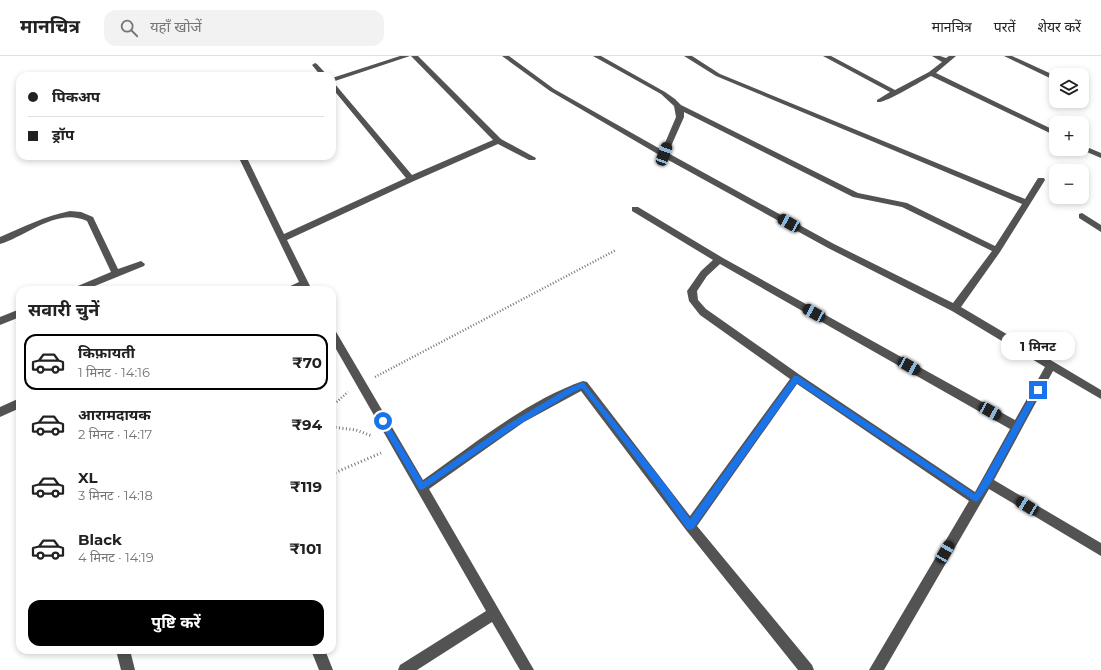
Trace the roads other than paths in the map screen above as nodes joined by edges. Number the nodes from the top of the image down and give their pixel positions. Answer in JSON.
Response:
{"nodes":[{"id":1,"x":407,"y":56,"type":"edge"},
{"id":2,"x":414,"y":56,"type":"edge"},
{"id":3,"x":505,"y":56,"type":"edge"},
{"id":4,"x":596,"y":56,"type":"edge"},
{"id":5,"x":687,"y":56,"type":"edge"},
{"id":6,"x":826,"y":56,"type":"edge"},
{"id":7,"x":935,"y":56,"type":"edge"},
{"id":8,"x":953,"y":56,"type":"edge"},
{"id":9,"x":1007,"y":56,"type":"edge"},
{"id":10,"x":946,"y":61,"type":"junction"},
{"id":11,"x":315,"y":65,"type":"dead end"},
{"id":12,"x":321,"y":72,"type":"edge"},
{"id":13,"x":931,"y":73,"type":"junction"},
{"id":14,"x":1049,"y":75,"type":"edge"},
{"id":15,"x":336,"y":79,"type":"edge"},
{"id":16,"x":336,"y":89,"type":"edge"},
{"id":17,"x":896,"y":93,"type":"junction"},
{"id":18,"x":879,"y":101,"type":"dead end"},
{"id":19,"x":679,"y":107,"type":"junction"},
{"id":20,"x":1049,"y":131,"type":"edge"},
{"id":21,"x":498,"y":142,"type":"junction"},
{"id":22,"x":1089,"y":150,"type":"edge"},
{"id":23,"x":664,"y":154,"type":"junction"},
{"id":24,"x":1101,"y":156,"type":"edge"},
{"id":25,"x":532,"y":158,"type":"dead end"},
{"id":26,"x":244,"y":160,"type":"edge"},
{"id":27,"x":411,"y":179,"type":"junction"},
{"id":28,"x":1041,"y":180,"type":"dead end"},
{"id":29,"x":1028,"y":202,"type":"junction"},
{"id":30,"x":635,"y":210,"type":"dead end"},
{"id":31,"x":1082,"y":216,"type":"dead end"},
{"id":32,"x":1101,"y":229,"type":"edge"},
{"id":33,"x":282,"y":239,"type":"junction"},
{"id":34,"x":0,"y":241,"type":"edge"},
{"id":35,"x":997,"y":250,"type":"junction"},
{"id":36,"x":720,"y":260,"type":"junction"},
{"id":37,"x":141,"y":264,"type":"dead end"},
{"id":38,"x":116,"y":274,"type":"junction"},
{"id":39,"x":86,"y":286,"type":"edge"},
{"id":40,"x":306,"y":286,"type":"edge"},
{"id":41,"x":955,"y":308,"type":"junction"},
{"id":42,"x":16,"y":314,"type":"edge"},
{"id":43,"x":0,"y":321,"type":"edge"},
{"id":44,"x":336,"y":340,"type":"edge"},
{"id":45,"x":1051,"y":365,"type":"junction"},
{"id":46,"x":796,"y":378,"type":"junction"},
{"id":47,"x":1101,"y":395,"type":"edge"},
{"id":48,"x":16,"y":405,"type":"edge"},
{"id":49,"x":0,"y":412,"type":"edge"},
{"id":50,"x":1017,"y":427,"type":"junction"},
{"id":51,"x":987,"y":482,"type":"junction"},
{"id":52,"x":422,"y":487,"type":"junction"},
{"id":53,"x":976,"y":499,"type":"junction"},
{"id":54,"x":690,"y":526,"type":"junction"},
{"id":55,"x":1101,"y":550,"type":"edge"},
{"id":56,"x":494,"y":613,"type":"junction"},
{"id":57,"x":124,"y":654,"type":"edge"},
{"id":58,"x":320,"y":654,"type":"edge"},
{"id":59,"x":128,"y":670,"type":"edge"},
{"id":60,"x":326,"y":670,"type":"edge"},
{"id":61,"x":405,"y":670,"type":"edge"},
{"id":62,"x":527,"y":670,"type":"edge"},
{"id":63,"x":806,"y":670,"type":"edge"},
{"id":64,"x":876,"y":670,"type":"edge"}],
"edges":[{"from":1,"to":15,"type":"street"},
{"from":2,"to":21,"type":"street"},
{"from":3,"to":23,"type":"street"},
{"from":4,"to":19,"type":"street"},
{"from":5,"to":29,"type":"street"},
{"from":6,"to":17,"type":"street"},
{"from":7,"to":10,"type":"street"},
{"from":8,"to":10,"type":"street"},
{"from":9,"to":14,"type":"street"},
{"from":10,"to":13,"type":"street"},
{"from":11,"to":12,"type":"street"},
{"from":13,"to":17,"type":"street"},
{"from":13,"to":20,"type":"street"},
{"from":16,"to":27,"type":"street"},
{"from":17,"to":18,"type":"street"},
{"from":19,"to":23,"type":"street"},
{"from":19,"to":35,"type":"street"},
{"from":21,"to":25,"type":"street"},
{"from":21,"to":27,"type":"street"},
{"from":22,"to":24,"type":"street"},
{"from":23,"to":41,"type":"street"},
{"from":26,"to":33,"type":"street"},
{"from":27,"to":33,"type":"street"},
{"from":28,"to":29,"type":"street"},
{"from":29,"to":35,"type":"street"},
{"from":30,"to":36,"type":"street"},
{"from":31,"to":32,"type":"street"},
{"from":33,"to":40,"type":"street"},
{"from":34,"to":38,"type":"street"},
{"from":35,"to":41,"type":"street"},
{"from":36,"to":46,"type":"street"},
{"from":36,"to":50,"type":"street"},
{"from":37,"to":38,"type":"street"},
{"from":38,"to":39,"type":"street"},
{"from":41,"to":45,"type":"street"},
{"from":42,"to":43,"type":"street"},
{"from":44,"to":52,"type":"street"},
{"from":45,"to":47,"type":"street"},
{"from":45,"to":50,"type":"street"},
{"from":46,"to":53,"type":"street"},
{"from":46,"to":54,"type":"street"},
{"from":48,"to":49,"type":"street"},
{"from":50,"to":51,"type":"street"},
{"from":51,"to":53,"type":"street"},
{"from":51,"to":55,"type":"street"},
{"from":52,"to":54,"type":"street"},
{"from":52,"to":56,"type":"street"},
{"from":53,"to":64,"type":"street"},
{"from":54,"to":63,"type":"street"},
{"from":56,"to":61,"type":"street"},
{"from":56,"to":62,"type":"street"},
{"from":57,"to":59,"type":"street"},
{"from":58,"to":60,"type":"street"}]}
